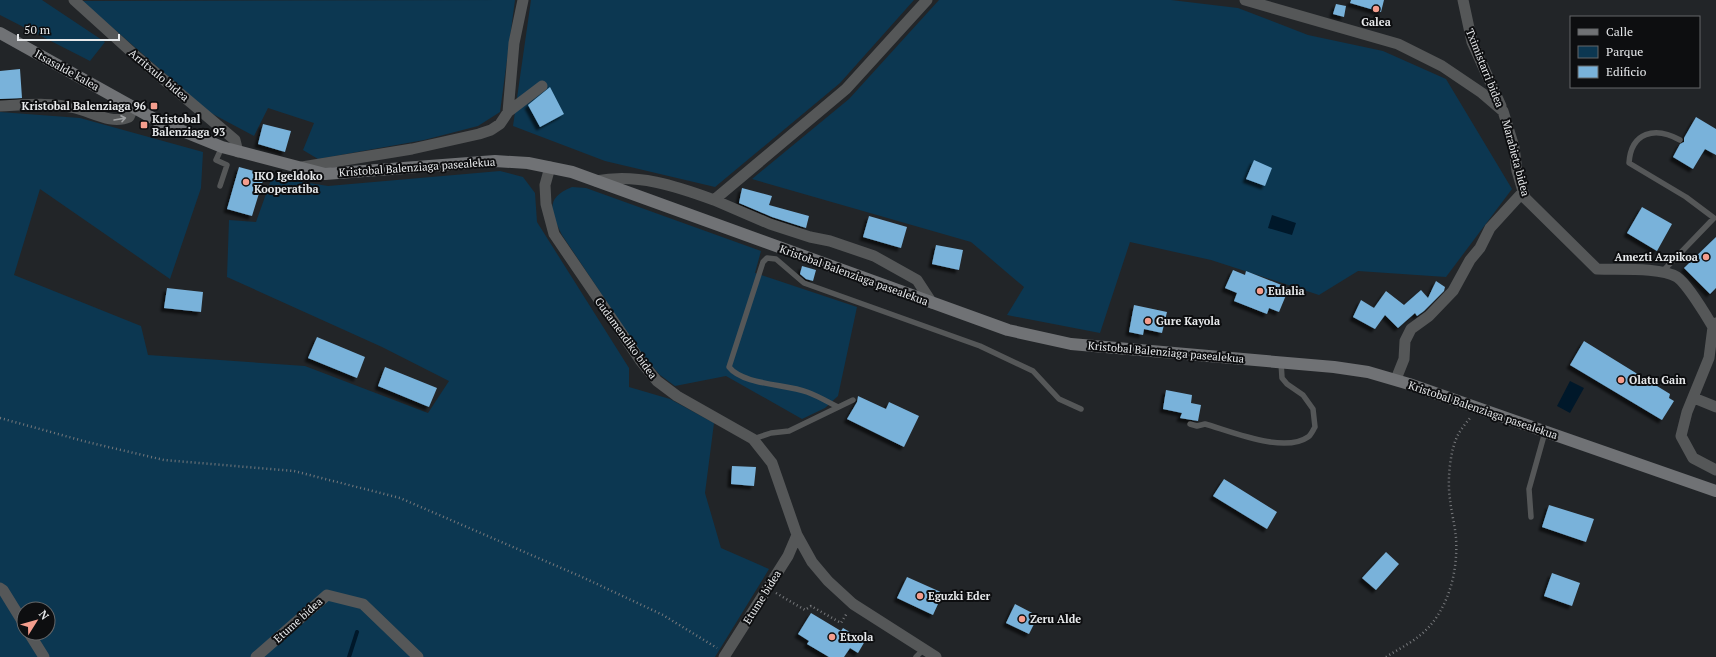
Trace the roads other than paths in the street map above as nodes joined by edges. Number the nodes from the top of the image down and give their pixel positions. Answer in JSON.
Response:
{"nodes":[{"id":1,"x":74,"y":0,"type":"edge"},
{"id":2,"x":523,"y":0,"type":"edge"},
{"id":3,"x":927,"y":0,"type":"edge"},
{"id":4,"x":1245,"y":0,"type":"edge"},
{"id":5,"x":1463,"y":0,"type":"edge"},
{"id":6,"x":0,"y":33,"type":"edge"},
{"id":7,"x":542,"y":86,"type":"dead end"},
{"id":8,"x":0,"y":106,"type":"edge"},
{"id":9,"x":133,"y":108,"type":"junction"},
{"id":10,"x":508,"y":112,"type":"junction"},
{"id":11,"x":1503,"y":112,"type":"junction"},
{"id":12,"x":1680,"y":140,"type":"dead end"},
{"id":13,"x":222,"y":147,"type":"junction"},
{"id":14,"x":238,"y":152,"type":"junction"},
{"id":15,"x":300,"y":167,"type":"junction"},
{"id":16,"x":550,"y":167,"type":"junction"},
{"id":17,"x":596,"y":181,"type":"junction"},
{"id":18,"x":220,"y":186,"type":"dead end"},
{"id":19,"x":1523,"y":192,"type":"junction"},
{"id":20,"x":714,"y":200,"type":"junction"},
{"id":21,"x":1662,"y":273,"type":"junction"},
{"id":22,"x":932,"y":303,"type":"junction"},
{"id":23,"x":1715,"y":325,"type":"edge"},
{"id":24,"x":1281,"y":362,"type":"junction"},
{"id":25,"x":1396,"y":379,"type":"junction"},
{"id":26,"x":1694,"y":398,"type":"junction"},
{"id":27,"x":853,"y":400,"type":"dead end"},
{"id":28,"x":838,"y":407,"type":"junction"},
{"id":29,"x":1716,"y":407,"type":"edge"},
{"id":30,"x":1081,"y":409,"type":"dead end"},
{"id":31,"x":1190,"y":424,"type":"dead end"},
{"id":32,"x":1545,"y":432,"type":"junction"},
{"id":33,"x":753,"y":439,"type":"junction"},
{"id":34,"x":1716,"y":470,"type":"edge"},
{"id":35,"x":1716,"y":492,"type":"edge"},
{"id":36,"x":1531,"y":517,"type":"dead end"},
{"id":37,"x":797,"y":535,"type":"junction"},
{"id":38,"x":0,"y":588,"type":"edge"},
{"id":39,"x":16,"y":611,"type":"edge"},
{"id":40,"x":34,"y":641,"type":"edge"},
{"id":41,"x":920,"y":653,"type":"edge"},
{"id":42,"x":725,"y":655,"type":"edge"},
{"id":43,"x":44,"y":657,"type":"edge"},
{"id":44,"x":256,"y":657,"type":"edge"},
{"id":45,"x":418,"y":657,"type":"edge"},
{"id":46,"x":936,"y":657,"type":"edge"}],
"edges":[{"from":1,"to":14,"type":"street","name":"Arritxulo bidea"},
{"from":2,"to":10,"type":"street"},
{"from":3,"to":20,"type":"street"},
{"from":4,"to":11,"type":"street","name":"Marabieta bidea"},
{"from":5,"to":11,"type":"street","name":"Tximistarri bidea"},
{"from":6,"to":9,"type":"street","name":"Itsasalde kalea"},
{"from":7,"to":10,"type":"street"},
{"from":8,"to":9,"type":"street","one_way":true},
{"from":9,"to":13,"type":"street","name":"Kristobal Balenziaga pasealekua"},
{"from":10,"to":15,"type":"street"},
{"from":11,"to":19,"type":"street","name":"Marabieta bidea"},
{"from":12,"to":21,"type":"lane"},
{"from":13,"to":14,"type":"street","name":"Kristobal Balenziaga pasealekua"},
{"from":13,"to":18,"type":"lane"},
{"from":14,"to":15,"type":"street","name":"Kristobal Balenziaga pasealekua"},
{"from":15,"to":16,"type":"street","name":"Kristobal Balenziaga pasealekua"},
{"from":16,"to":17,"type":"street","name":"Kristobal Balenziaga pasealekua"},
{"from":16,"to":33,"type":"street","name":"Gudamendiko bidea"},
{"from":17,"to":20,"type":"street"},
{"from":17,"to":22,"type":"street","name":"Kristobal Balenziaga pasealekua"},
{"from":19,"to":21,"type":"street","name":"Marabieta bidea"},
{"from":19,"to":25,"type":"street"},
{"from":20,"to":22,"type":"street"},
{"from":21,"to":23,"type":"street","name":"Marabieta bidea"},
{"from":22,"to":24,"type":"street","name":"Kristobal Balenziaga pasealekua"},
{"from":23,"to":26,"type":"street"},
{"from":24,"to":25,"type":"street","name":"Kristobal Balenziaga pasealekua"},
{"from":24,"to":31,"type":"lane"},
{"from":25,"to":32,"type":"street","name":"Kristobal Balenziaga pasealekua"},
{"from":26,"to":29,"type":"street"},
{"from":26,"to":34,"type":"street"},
{"from":27,"to":28,"type":"lane"},
{"from":28,"to":30,"type":"lane"},
{"from":28,"to":33,"type":"lane"},
{"from":32,"to":35,"type":"street","name":"Kristobal Balenziaga pasealekua"},
{"from":32,"to":36,"type":"lane"},
{"from":33,"to":37,"type":"street","name":"Gudamendiko bidea"},
{"from":37,"to":41,"type":"street","name":"Gudamendiko bidea"},
{"from":37,"to":42,"type":"street","name":"Etume bidea"},
{"from":38,"to":39,"type":"street"},
{"from":40,"to":43,"type":"street"},
{"from":41,"to":46,"type":"street","name":"Gudamendiko bidea"},
{"from":44,"to":45,"type":"street","name":"Etume bidea"}]}
